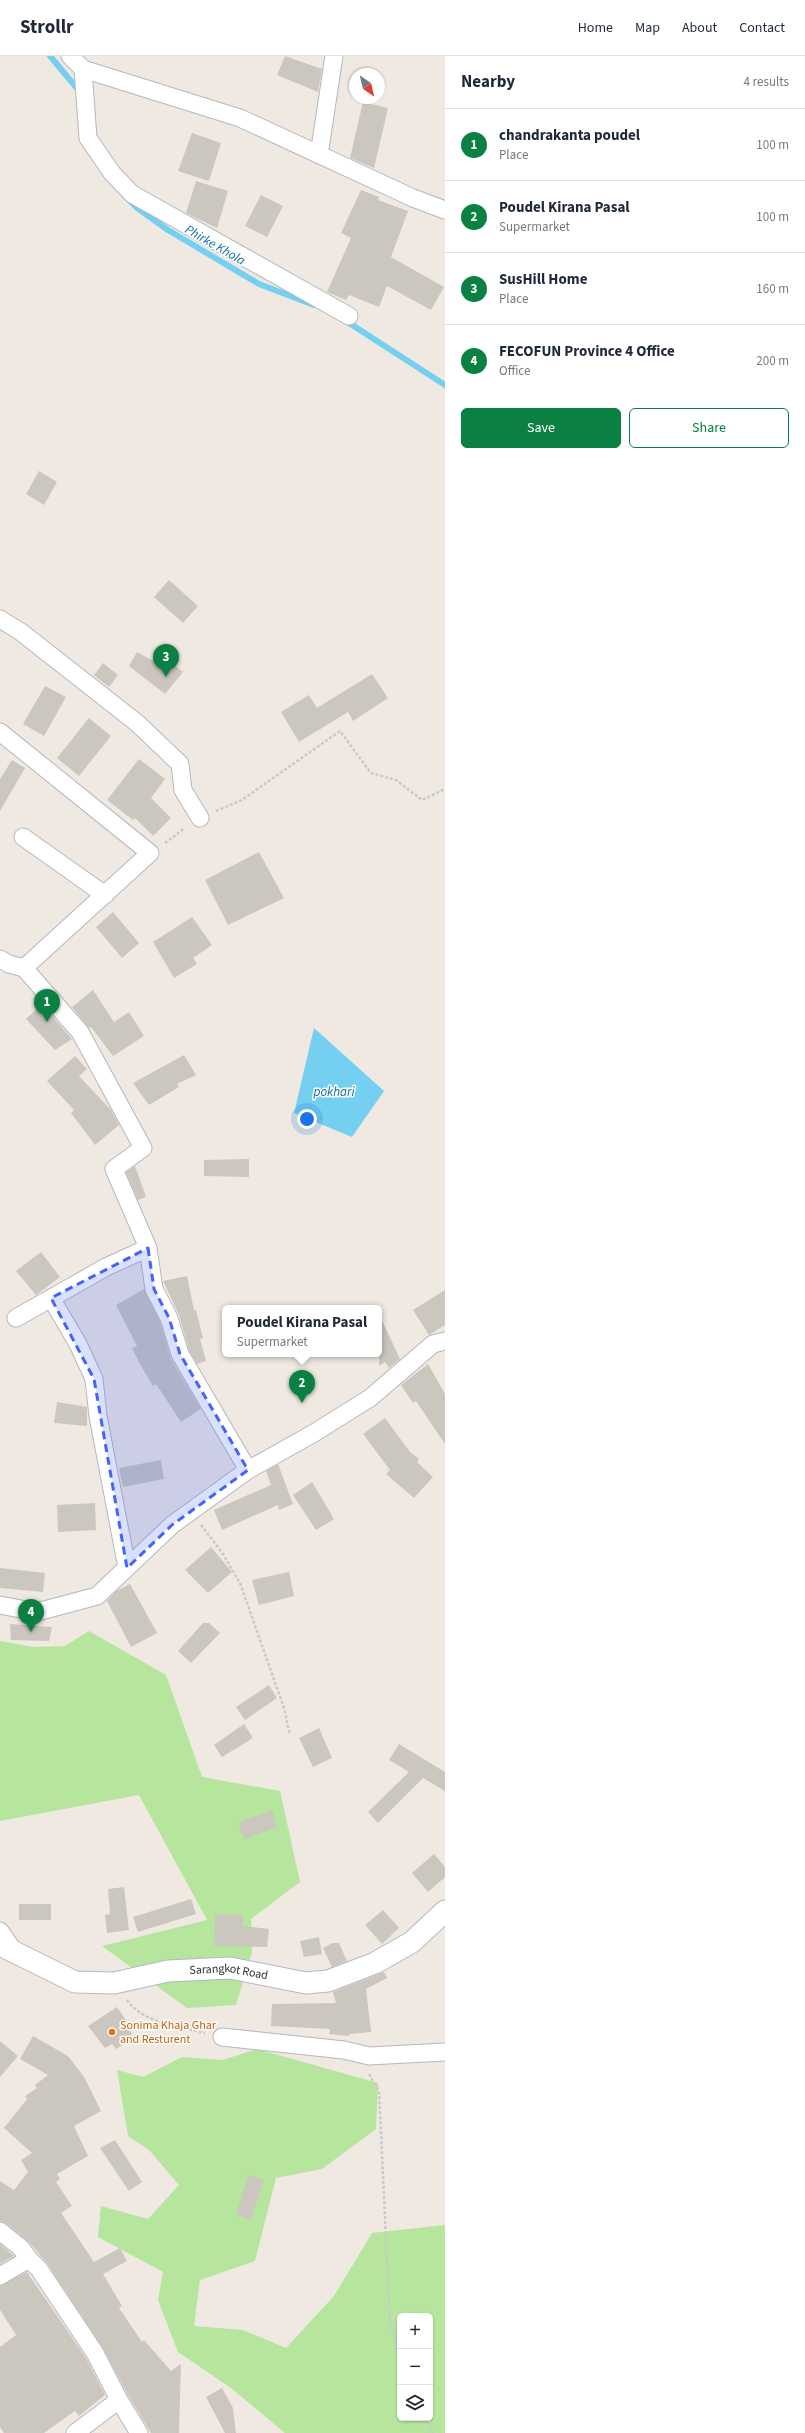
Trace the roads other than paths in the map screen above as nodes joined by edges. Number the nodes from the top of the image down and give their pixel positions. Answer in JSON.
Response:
{"nodes":[{"id":1,"x":70,"y":56,"type":"edge"},
{"id":2,"x":334,"y":56,"type":"edge"},
{"id":3,"x":83,"y":69,"type":"junction"},
{"id":4,"x":319,"y":155,"type":"junction"},
{"id":5,"x":445,"y":210,"type":"edge"},
{"id":6,"x":349,"y":316,"type":"dead end"},
{"id":7,"x":0,"y":619,"type":"edge"},
{"id":8,"x":0,"y":732,"type":"edge"},
{"id":9,"x":200,"y":818,"type":"road end"},
{"id":10,"x":23,"y":837,"type":"dead end"},
{"id":11,"x":105,"y":895,"type":"junction"},
{"id":12,"x":0,"y":959,"type":"edge"},
{"id":13,"x":24,"y":968,"type":"junction"},
{"id":14,"x":148,"y":1248,"type":"junction"},
{"id":15,"x":51,"y":1298,"type":"junction"},
{"id":16,"x":16,"y":1318,"type":"dead end"},
{"id":17,"x":445,"y":1341,"type":"edge"},
{"id":18,"x":248,"y":1470,"type":"junction"},
{"id":19,"x":127,"y":1568,"type":"junction"},
{"id":20,"x":0,"y":1605,"type":"edge"},
{"id":21,"x":445,"y":1911,"type":"edge"},
{"id":22,"x":0,"y":1931,"type":"edge"},
{"id":23,"x":8,"y":1950,"type":"edge"},
{"id":24,"x":222,"y":2037,"type":"road end"},
{"id":25,"x":445,"y":2052,"type":"edge"},
{"id":26,"x":0,"y":2231,"type":"edge"},
{"id":27,"x":29,"y":2259,"type":"junction"},
{"id":28,"x":0,"y":2276,"type":"edge"},
{"id":29,"x":119,"y":2400,"type":"junction"},
{"id":30,"x":75,"y":2433,"type":"edge"},
{"id":31,"x":139,"y":2433,"type":"edge"}],
"edges":[{"from":1,"to":3,"type":"street"},
{"from":2,"to":4,"type":"street"},
{"from":3,"to":4,"type":"street"},
{"from":3,"to":6,"type":"street"},
{"from":4,"to":5,"type":"street"},
{"from":7,"to":9,"type":"street"},
{"from":8,"to":11,"type":"street"},
{"from":10,"to":11,"type":"street"},
{"from":11,"to":13,"type":"street"},
{"from":12,"to":13,"type":"street"},
{"from":13,"to":14,"type":"street"},
{"from":14,"to":15,"type":"street"},
{"from":14,"to":18,"type":"street"},
{"from":15,"to":16,"type":"street"},
{"from":15,"to":19,"type":"street"},
{"from":17,"to":18,"type":"street"},
{"from":18,"to":19,"type":"street"},
{"from":19,"to":20,"type":"street"},
{"from":21,"to":23,"type":"street","name":"Sarangkot Road"},
{"from":22,"to":23,"type":"street"},
{"from":24,"to":25,"type":"street"},
{"from":26,"to":27,"type":"street"},
{"from":27,"to":28,"type":"street"},
{"from":27,"to":29,"type":"street"},
{"from":29,"to":30,"type":"street"},
{"from":29,"to":31,"type":"street"}]}
